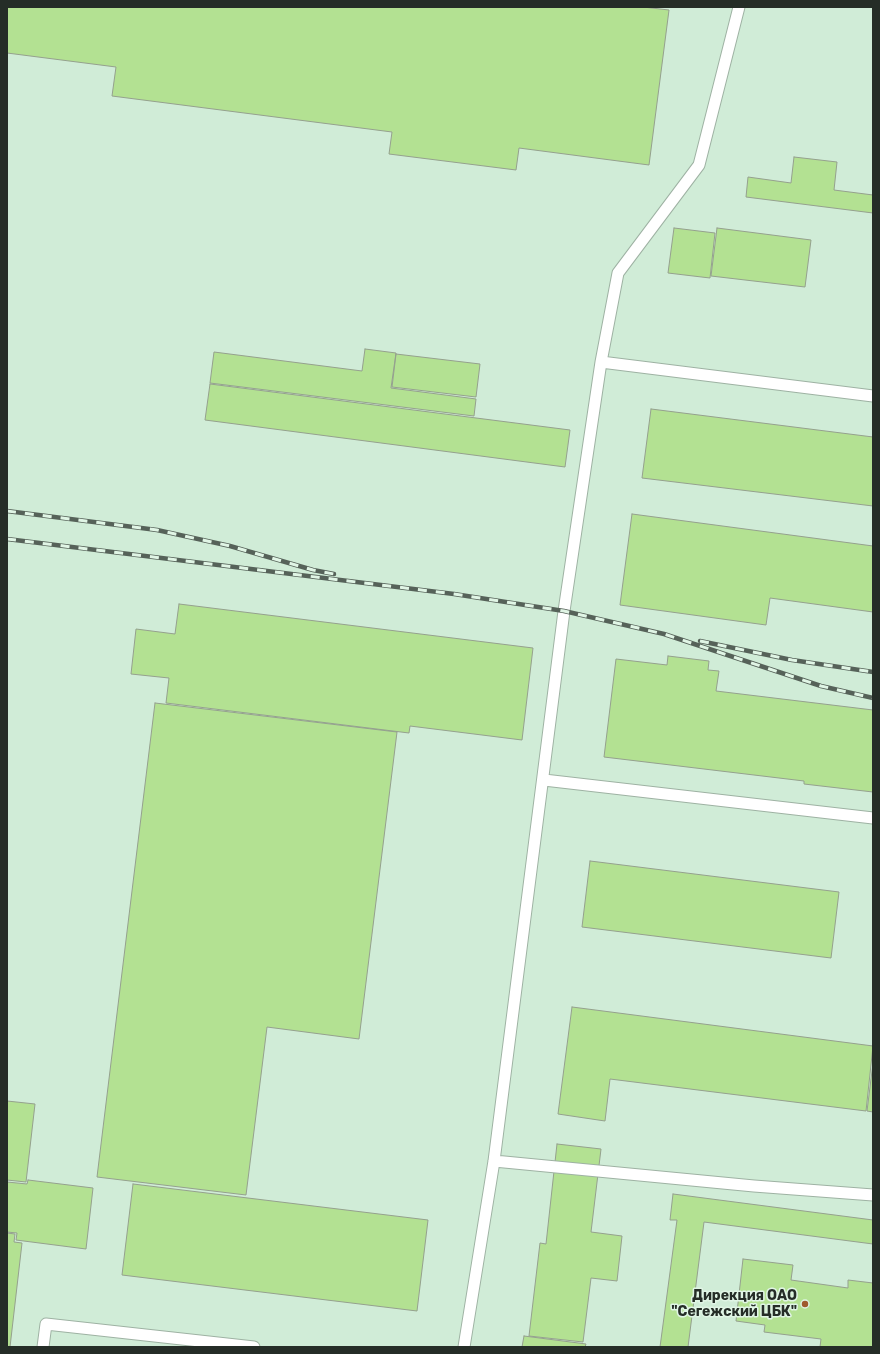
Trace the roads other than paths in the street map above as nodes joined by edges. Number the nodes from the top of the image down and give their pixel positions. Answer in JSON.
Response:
{"nodes":[{"id":1,"x":739,"y":7,"type":"edge"},
{"id":2,"x":601,"y":362,"type":"junction"},
{"id":3,"x":873,"y":396,"type":"edge"},
{"id":4,"x":544,"y":780,"type":"junction"},
{"id":5,"x":873,"y":818,"type":"edge"},
{"id":6,"x":494,"y":1161,"type":"junction"},
{"id":7,"x":873,"y":1195,"type":"edge"},
{"id":8,"x":43,"y":1347,"type":"edge"},
{"id":9,"x":254,"y":1347,"type":"edge"},
{"id":10,"x":464,"y":1347,"type":"edge"}],
"edges":[{"from":1,"to":2,"type":"lane"},
{"from":2,"to":3,"type":"lane"},
{"from":2,"to":4,"type":"lane"},
{"from":4,"to":5,"type":"lane"},
{"from":4,"to":6,"type":"lane"},
{"from":6,"to":7,"type":"lane"},
{"from":6,"to":10,"type":"lane"},
{"from":8,"to":9,"type":"lane"}]}
